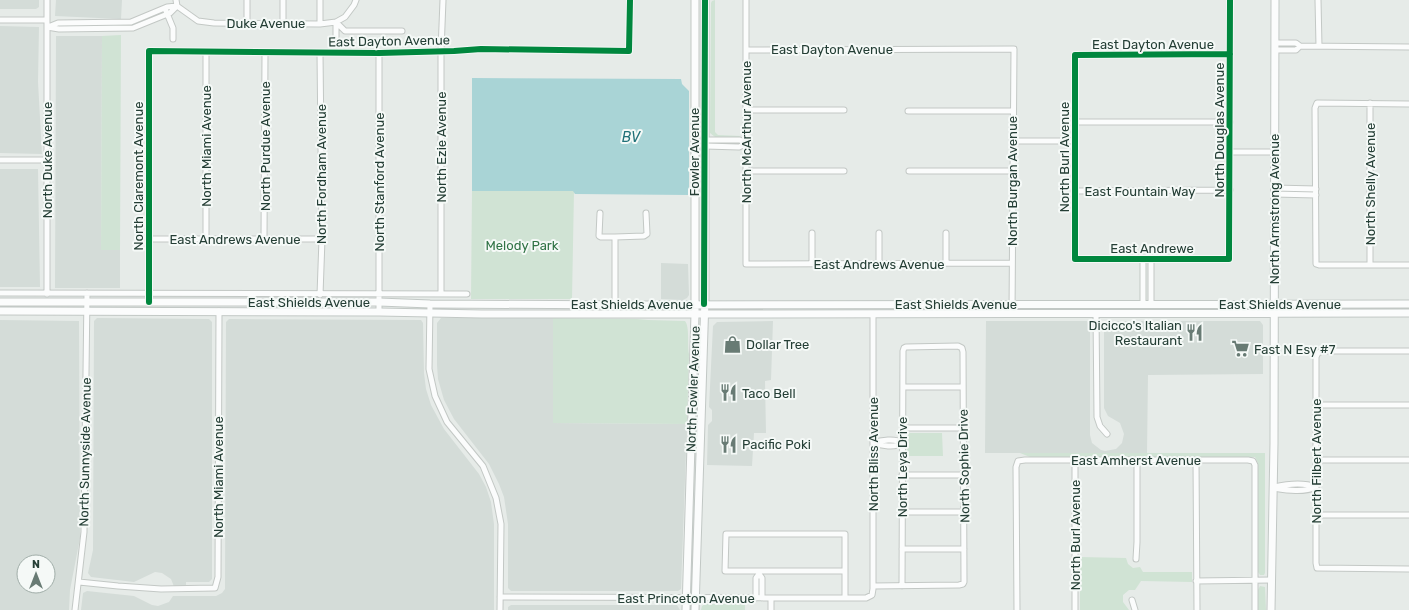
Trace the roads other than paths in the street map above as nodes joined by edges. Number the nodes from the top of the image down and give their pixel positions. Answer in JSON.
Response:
{"nodes":[{"id":1,"x":47,"y":0,"type":"edge"},
{"id":2,"x":176,"y":0,"type":"edge"},
{"id":3,"x":247,"y":0,"type":"edge"},
{"id":4,"x":283,"y":0,"type":"edge"},
{"id":5,"x":320,"y":0,"type":"edge"},
{"id":6,"x":356,"y":0,"type":"edge"},
{"id":7,"x":443,"y":0,"type":"edge"},
{"id":8,"x":630,"y":0,"type":"edge"},
{"id":9,"x":695,"y":0,"type":"edge"},
{"id":10,"x":705,"y":0,"type":"edge"},
{"id":11,"x":746,"y":0,"type":"edge"},
{"id":12,"x":1230,"y":0,"type":"edge"},
{"id":13,"x":1275,"y":0,"type":"edge"},
{"id":14,"x":1318,"y":0,"type":"edge"},
{"id":15,"x":177,"y":6,"type":"junction"},
{"id":16,"x":165,"y":8,"type":"junction"},
{"id":17,"x":168,"y":14,"type":"junction"},
{"id":18,"x":0,"y":20,"type":"edge"},
{"id":19,"x":47,"y":20,"type":"junction"},
{"id":20,"x":336,"y":22,"type":"junction"},
{"id":21,"x":283,"y":23,"type":"junction"},
{"id":22,"x":247,"y":24,"type":"junction"},
{"id":23,"x":320,"y":24,"type":"junction"},
{"id":24,"x":47,"y":27,"type":"junction"},
{"id":25,"x":402,"y":31,"type":"dead end"},
{"id":26,"x":172,"y":39,"type":"dead end"},
{"id":27,"x":336,"y":39,"type":"dead end"},
{"id":28,"x":1275,"y":46,"type":"junction"},
{"id":29,"x":1319,"y":46,"type":"junction"},
{"id":30,"x":1409,"y":47,"type":"edge"},
{"id":31,"x":1014,"y":49,"type":"joint"},
{"id":32,"x":746,"y":50,"type":"junction"},
{"id":33,"x":149,"y":51,"type":"joint"},
{"id":34,"x":441,"y":51,"type":"junction"},
{"id":35,"x":206,"y":52,"type":"junction"},
{"id":36,"x":265,"y":52,"type":"junction"},
{"id":37,"x":320,"y":52,"type":"junction"},
{"id":38,"x":379,"y":53,"type":"junction"},
{"id":39,"x":1230,"y":54,"type":"junction"},
{"id":40,"x":1075,"y":55,"type":"joint"},
{"id":41,"x":696,"y":97,"type":"junction"},
{"id":42,"x":1370,"y":103,"type":"junction"},
{"id":43,"x":1409,"y":104,"type":"edge"},
{"id":44,"x":746,"y":110,"type":"junction"},
{"id":45,"x":844,"y":110,"type":"dead end"},
{"id":46,"x":908,"y":111,"type":"dead end"},
{"id":47,"x":1013,"y":111,"type":"junction"},
{"id":48,"x":1075,"y":122,"type":"junction"},
{"id":49,"x":1230,"y":122,"type":"junction"},
{"id":50,"x":1012,"y":141,"type":"junction"},
{"id":51,"x":1075,"y":141,"type":"junction"},
{"id":52,"x":705,"y":143,"type":"junction"},
{"id":53,"x":746,"y":144,"type":"junction"},
{"id":54,"x":1230,"y":152,"type":"junction"},
{"id":55,"x":1274,"y":152,"type":"junction"},
{"id":56,"x":0,"y":160,"type":"edge"},
{"id":57,"x":47,"y":160,"type":"junction"},
{"id":58,"x":746,"y":171,"type":"junction"},
{"id":59,"x":844,"y":171,"type":"dead end"},
{"id":60,"x":909,"y":171,"type":"dead end"},
{"id":61,"x":1013,"y":171,"type":"junction"},
{"id":62,"x":1316,"y":189,"type":"junction"},
{"id":63,"x":1230,"y":190,"type":"junction"},
{"id":64,"x":1075,"y":191,"type":"junction"},
{"id":65,"x":1274,"y":191,"type":"junction"},
{"id":66,"x":1316,"y":195,"type":"junction"},
{"id":67,"x":600,"y":213,"type":"dead end"},
{"id":68,"x":646,"y":213,"type":"dead end"},
{"id":69,"x":812,"y":233,"type":"dead end"},
{"id":70,"x":879,"y":233,"type":"dead end"},
{"id":71,"x":946,"y":233,"type":"dead end"},
{"id":72,"x":615,"y":237,"type":"junction"},
{"id":73,"x":149,"y":239,"type":"junction"},
{"id":74,"x":206,"y":239,"type":"junction"},
{"id":75,"x":264,"y":239,"type":"junction"},
{"id":76,"x":322,"y":239,"type":"junction"},
{"id":77,"x":1075,"y":259,"type":"joint"},
{"id":78,"x":1143,"y":259,"type":"junction"},
{"id":79,"x":1151,"y":259,"type":"junction"},
{"id":80,"x":1229,"y":259,"type":"joint"},
{"id":81,"x":946,"y":263,"type":"junction"},
{"id":82,"x":1012,"y":263,"type":"junction"},
{"id":83,"x":746,"y":264,"type":"joint"},
{"id":84,"x":812,"y":264,"type":"junction"},
{"id":85,"x":879,"y":264,"type":"junction"},
{"id":86,"x":1370,"y":265,"type":"junction"},
{"id":87,"x":1409,"y":265,"type":"edge"},
{"id":88,"x":0,"y":293,"type":"edge"},
{"id":89,"x":87,"y":293,"type":"junction"},
{"id":90,"x":149,"y":293,"type":"junction"},
{"id":91,"x":47,"y":294,"type":"junction"},
{"id":92,"x":441,"y":294,"type":"junction"},
{"id":93,"x":467,"y":294,"type":"dead end"},
{"id":94,"x":320,"y":295,"type":"junction"},
{"id":95,"x":379,"y":298,"type":"junction"},
{"id":96,"x":0,"y":302,"type":"edge"},
{"id":97,"x":149,"y":302,"type":"junction"},
{"id":98,"x":87,"y":303,"type":"junction"},
{"id":99,"x":430,"y":304,"type":"junction"},
{"id":100,"x":564,"y":304,"type":"junction"},
{"id":101,"x":695,"y":304,"type":"junction"},
{"id":102,"x":704,"y":304,"type":"junction"},
{"id":103,"x":1012,"y":304,"type":"junction"},
{"id":104,"x":1147,"y":304,"type":"junction"},
{"id":105,"x":1274,"y":304,"type":"junction"},
{"id":106,"x":1409,"y":304,"type":"edge"},
{"id":107,"x":615,"y":305,"type":"junction"},
{"id":108,"x":871,"y":305,"type":"junction"},
{"id":109,"x":938,"y":305,"type":"junction"},
{"id":110,"x":0,"y":311,"type":"edge"},
{"id":111,"x":88,"y":311,"type":"junction"},
{"id":112,"x":219,"y":311,"type":"junction"},
{"id":113,"x":379,"y":312,"type":"junction"},
{"id":114,"x":429,"y":312,"type":"junction"},
{"id":115,"x":802,"y":313,"type":"junction"},
{"id":116,"x":1012,"y":313,"type":"junction"},
{"id":117,"x":1096,"y":313,"type":"junction"},
{"id":118,"x":1274,"y":313,"type":"junction"},
{"id":119,"x":1409,"y":313,"type":"edge"},
{"id":120,"x":501,"y":314,"type":"junction"},
{"id":121,"x":695,"y":314,"type":"junction"},
{"id":122,"x":704,"y":314,"type":"junction"},
{"id":123,"x":873,"y":314,"type":"junction"},
{"id":124,"x":904,"y":348,"type":"joint"},
{"id":125,"x":1409,"y":351,"type":"edge"},
{"id":126,"x":903,"y":387,"type":"junction"},
{"id":127,"x":963,"y":387,"type":"junction"},
{"id":128,"x":1316,"y":405,"type":"junction"},
{"id":129,"x":1409,"y":405,"type":"edge"},
{"id":130,"x":903,"y":428,"type":"junction"},
{"id":131,"x":963,"y":428,"type":"junction"},
{"id":132,"x":1107,"y":434,"type":"dead end"},
{"id":133,"x":873,"y":443,"type":"junction"},
{"id":134,"x":903,"y":443,"type":"junction"},
{"id":135,"x":691,"y":452,"type":"junction"},
{"id":136,"x":1075,"y":460,"type":"junction"},
{"id":137,"x":1137,"y":460,"type":"junction"},
{"id":138,"x":1196,"y":460,"type":"junction"},
{"id":139,"x":1316,"y":460,"type":"junction"},
{"id":140,"x":1409,"y":460,"type":"edge"},
{"id":141,"x":902,"y":475,"type":"junction"},
{"id":142,"x":965,"y":475,"type":"junction"},
{"id":143,"x":1316,"y":487,"type":"junction"},
{"id":144,"x":1273,"y":488,"type":"junction"},
{"id":145,"x":902,"y":512,"type":"junction"},
{"id":146,"x":965,"y":512,"type":"junction"},
{"id":147,"x":1316,"y":515,"type":"junction"},
{"id":148,"x":1409,"y":515,"type":"edge"},
{"id":149,"x":697,"y":521,"type":"junction"},
{"id":150,"x":902,"y":549,"type":"junction"},
{"id":151,"x":964,"y":549,"type":"junction"},
{"id":152,"x":1136,"y":559,"type":"dead end"},
{"id":153,"x":1409,"y":569,"type":"edge"},
{"id":154,"x":845,"y":571,"type":"junction"},
{"id":155,"x":759,"y":573,"type":"junction"},
{"id":156,"x":1196,"y":580,"type":"junction"},
{"id":157,"x":1255,"y":580,"type":"junction"},
{"id":158,"x":1271,"y":580,"type":"junction"},
{"id":159,"x":79,"y":582,"type":"junction"},
{"id":160,"x":873,"y":586,"type":"junction"},
{"id":161,"x":902,"y":586,"type":"junction"},
{"id":162,"x":872,"y":595,"type":"joint"},
{"id":163,"x":500,"y":597,"type":"junction"},
{"id":164,"x":686,"y":598,"type":"junction"},
{"id":165,"x":695,"y":598,"type":"junction"},
{"id":166,"x":759,"y":598,"type":"junction"},
{"id":167,"x":771,"y":598,"type":"junction"},
{"id":168,"x":845,"y":598,"type":"junction"},
{"id":169,"x":1132,"y":600,"type":"dead end"},
{"id":170,"x":75,"y":610,"type":"edge"},
{"id":171,"x":500,"y":610,"type":"edge"},
{"id":172,"x":686,"y":610,"type":"edge"},
{"id":173,"x":694,"y":610,"type":"edge"},
{"id":174,"x":771,"y":610,"type":"edge"},
{"id":175,"x":1017,"y":610,"type":"edge"},
{"id":176,"x":1075,"y":610,"type":"edge"},
{"id":177,"x":1135,"y":610,"type":"edge"},
{"id":178,"x":1197,"y":610,"type":"edge"},
{"id":179,"x":1255,"y":610,"type":"edge"},
{"id":180,"x":1271,"y":610,"type":"edge"}],
"edges":[{"from":1,"to":19,"type":"street","name":"North Duke Avenue"},
{"from":2,"to":15,"type":"street"},
{"from":3,"to":22,"type":"street"},
{"from":4,"to":21,"type":"street"},
{"from":5,"to":23,"type":"street"},
{"from":6,"to":20,"type":"street"},
{"from":7,"to":34,"type":"street","name":"North Ezie Avenue"},
{"from":8,"to":34,"type":"street","name":"East Dayton Avenue"},
{"from":9,"to":41,"type":"main road","name":"North Fowler Avenue"},
{"from":10,"to":52,"type":"main road","name":"Fowler Avenue"},
{"from":11,"to":32,"type":"street","name":"North McArthur Avenue"},
{"from":12,"to":39,"type":"street","name":"North Douglas Avenue"},
{"from":13,"to":28,"type":"main road","name":"North Armstrong Avenue"},
{"from":14,"to":29,"type":"street"},
{"from":15,"to":16,"type":"street"},
{"from":15,"to":17,"type":"street"},
{"from":15,"to":22,"type":"street","name":"Duke Avenue"},
{"from":16,"to":17,"type":"street"},
{"from":16,"to":24,"type":"street"},
{"from":17,"to":24,"type":"street"},
{"from":17,"to":26,"type":"street"},
{"from":18,"to":19,"type":"street"},
{"from":19,"to":24,"type":"street","name":"North Duke Avenue"},
{"from":20,"to":23,"type":"street","name":"Duke Avenue"},
{"from":20,"to":25,"type":"street"},
{"from":20,"to":27,"type":"street"},
{"from":21,"to":22,"type":"street","name":"Duke Avenue"},
{"from":21,"to":23,"type":"street","name":"Duke Avenue"},
{"from":24,"to":57,"type":"street","name":"North Duke Avenue"},
{"from":28,"to":29,"type":"street"},
{"from":28,"to":55,"type":"main road","name":"North Armstrong Avenue"},
{"from":29,"to":30,"type":"street"},
{"from":31,"to":32,"type":"street","name":"East Dayton Avenue"},
{"from":31,"to":47,"type":"street","name":"North Burgan Avenue"},
{"from":32,"to":44,"type":"street","name":"North McArthur Avenue"},
{"from":33,"to":35,"type":"street","name":"East Dayton Avenue"},
{"from":33,"to":73,"type":"street","name":"North Claremont Avenue"},
{"from":34,"to":38,"type":"street","name":"East Dayton Avenue"},
{"from":34,"to":92,"type":"street","name":"North Ezie Avenue"},
{"from":35,"to":36,"type":"street","name":"East Dayton Avenue"},
{"from":35,"to":74,"type":"street","name":"North Miami Avenue"},
{"from":36,"to":37,"type":"street","name":"East Dayton Avenue"},
{"from":36,"to":75,"type":"street","name":"North Purdue Avenue"},
{"from":37,"to":38,"type":"street","name":"East Dayton Avenue"},
{"from":37,"to":76,"type":"street","name":"North Fordham Avenue"},
{"from":38,"to":95,"type":"street","name":"North Stanford Avenue"},
{"from":39,"to":40,"type":"street","name":"East Dayton Avenue"},
{"from":39,"to":49,"type":"street","name":"North Douglas Avenue"},
{"from":40,"to":48,"type":"street","name":"North Burl Avenue"},
{"from":41,"to":52,"type":"main road"},
{"from":41,"to":101,"type":"main road","name":"North Fowler Avenue"},
{"from":42,"to":43,"type":"street"},
{"from":42,"to":62,"type":"street"},
{"from":42,"to":86,"type":"street","name":"North Shelly Avenue"},
{"from":44,"to":45,"type":"street"},
{"from":44,"to":53,"type":"street","name":"North McArthur Avenue"},
{"from":46,"to":47,"type":"street"},
{"from":47,"to":50,"type":"street","name":"North Burgan Avenue"},
{"from":48,"to":49,"type":"street"},
{"from":48,"to":51,"type":"street","name":"North Burl Avenue"},
{"from":49,"to":54,"type":"street","name":"North Douglas Avenue"},
{"from":50,"to":51,"type":"street"},
{"from":50,"to":61,"type":"street","name":"North Burgan Avenue"},
{"from":51,"to":64,"type":"street","name":"North Burl Avenue"},
{"from":52,"to":53,"type":"street"},
{"from":52,"to":102,"type":"main road","name":"Fowler Avenue"},
{"from":53,"to":58,"type":"street","name":"North McArthur Avenue"},
{"from":54,"to":55,"type":"street"},
{"from":54,"to":63,"type":"street","name":"North Douglas Avenue"},
{"from":55,"to":65,"type":"main road","name":"North Armstrong Avenue"},
{"from":56,"to":57,"type":"street"},
{"from":57,"to":91,"type":"street","name":"North Duke Avenue"},
{"from":58,"to":59,"type":"street"},
{"from":58,"to":83,"type":"street","name":"North McArthur Avenue"},
{"from":60,"to":61,"type":"street"},
{"from":61,"to":82,"type":"street","name":"North Burgan Avenue"},
{"from":62,"to":65,"type":"street"},
{"from":62,"to":66,"type":"street"},
{"from":63,"to":64,"type":"street","name":"East Fountain Way"},
{"from":63,"to":80,"type":"street","name":"North Douglas Avenue"},
{"from":64,"to":77,"type":"street","name":"North Burl Avenue"},
{"from":65,"to":66,"type":"street"},
{"from":65,"to":105,"type":"main road","name":"North Armstrong Avenue"},
{"from":66,"to":86,"type":"street"},
{"from":67,"to":72,"type":"street"},
{"from":68,"to":72,"type":"street"},
{"from":69,"to":84,"type":"street"},
{"from":70,"to":85,"type":"street"},
{"from":71,"to":81,"type":"street"},
{"from":72,"to":107,"type":"street"},
{"from":73,"to":74,"type":"street","name":"East Andrews Avenue"},
{"from":73,"to":90,"type":"street","name":"North Claremont Avenue"},
{"from":74,"to":75,"type":"street","name":"East Andrews Avenue"},
{"from":75,"to":76,"type":"street","name":"East Andrews Avenue"},
{"from":76,"to":94,"type":"street","name":"North Fordham Avenue"},
{"from":77,"to":78,"type":"street","name":"East Andrewe"},
{"from":78,"to":79,"type":"street","name":"East Andrewe"},
{"from":78,"to":104,"type":"street"},
{"from":79,"to":80,"type":"street","name":"East Andrewe"},
{"from":79,"to":104,"type":"street"},
{"from":81,"to":82,"type":"street","name":"East Andrews Avenue"},
{"from":81,"to":85,"type":"street","name":"East Andrews Avenue"},
{"from":82,"to":103,"type":"street","name":"North Burgan Avenue"},
{"from":83,"to":84,"type":"street","name":"East Andrews Avenue"},
{"from":84,"to":85,"type":"street","name":"East Andrews Avenue"},
{"from":86,"to":87,"type":"street"},
{"from":88,"to":91,"type":"street","name":"East Shields Avenue"},
{"from":89,"to":90,"type":"street","name":"East Shields Avenue"},
{"from":89,"to":91,"type":"street","name":"East Shields Avenue"},
{"from":89,"to":98,"type":"street","name":"North Sunnyside Avenue"},
{"from":90,"to":94,"type":"street","name":"East Shields Avenue"},
{"from":90,"to":97,"type":"street","name":"North Claremont Avenue"},
{"from":92,"to":93,"type":"street","name":"East Shields Avenue"},
{"from":92,"to":95,"type":"street","name":"East Shields Avenue"},
{"from":94,"to":95,"type":"street","name":"East Shields Avenue"},
{"from":95,"to":97,"type":"main road","name":"East Shields Avenue"},
{"from":95,"to":99,"type":"main road","name":"East Shields Avenue"},
{"from":95,"to":113,"type":"street","name":"North Stanford Avenue"},
{"from":96,"to":98,"type":"main road","name":"East Shields Avenue"},
{"from":97,"to":98,"type":"main road","name":"East Shields Avenue"},
{"from":98,"to":111,"type":"street","name":"North Sunnyside Avenue"},
{"from":99,"to":100,"type":"main road","name":"East Shields Avenue"},
{"from":99,"to":114,"type":"street"},
{"from":100,"to":107,"type":"main road","name":"East Shields Avenue"},
{"from":100,"to":120,"type":"main road"},
{"from":101,"to":102,"type":"main road","name":"East Shields Avenue"},
{"from":101,"to":107,"type":"main road","name":"East Shields Avenue"},
{"from":101,"to":121,"type":"main road","name":"North Fowler Avenue"},
{"from":102,"to":108,"type":"main road","name":"East Shields Avenue"},
{"from":102,"to":122,"type":"main road","name":"North Fowler Avenue"},
{"from":103,"to":104,"type":"main road","name":"East Shields Avenue"},
{"from":103,"to":109,"type":"main road","name":"East Shields Avenue"},
{"from":103,"to":116,"type":"street","name":"North Burgan Avenue"},
{"from":104,"to":105,"type":"main road","name":"East Shields Avenue"},
{"from":105,"to":106,"type":"main road","name":"East Shields Avenue"},
{"from":105,"to":118,"type":"main road","name":"North Armstrong Avenue"},
{"from":108,"to":109,"type":"main road","name":"East Shields Avenue"},
{"from":108,"to":115,"type":"main road"},
{"from":109,"to":123,"type":"main road"},
{"from":110,"to":111,"type":"main road","name":"East Shields Avenue"},
{"from":111,"to":112,"type":"main road","name":"East Shields Avenue"},
{"from":111,"to":159,"type":"street","name":"North Sunnyside Avenue"},
{"from":112,"to":113,"type":"main road","name":"East Shields Avenue"},
{"from":112,"to":159,"type":"street","name":"North Miami Avenue"},
{"from":113,"to":114,"type":"main road","name":"East Shields Avenue"},
{"from":114,"to":120,"type":"main road","name":"East Shields Avenue"},
{"from":114,"to":163,"type":"street"},
{"from":115,"to":122,"type":"main road","name":"East Shields Avenue"},
{"from":115,"to":123,"type":"main road","name":"East Shields Avenue"},
{"from":116,"to":117,"type":"main road","name":"East Shields Avenue"},
{"from":116,"to":123,"type":"main road","name":"East Shields Avenue"},
{"from":117,"to":118,"type":"main road","name":"East Shields Avenue"},
{"from":117,"to":132,"type":"street"},
{"from":118,"to":119,"type":"main road","name":"East Shields Avenue"},
{"from":118,"to":144,"type":"main road","name":"North Armstrong Avenue"},
{"from":120,"to":121,"type":"main road","name":"East Shields Avenue"},
{"from":121,"to":122,"type":"main road","name":"East Shields Avenue"},
{"from":121,"to":135,"type":"main road","name":"North Fowler Avenue"},
{"from":122,"to":149,"type":"main road","name":"North Fowler Avenue"},
{"from":123,"to":133,"type":"street","name":"North Bliss Avenue"},
{"from":124,"to":126,"type":"street","name":"North Leya Drive"},
{"from":124,"to":127,"type":"street","name":"North Sophie Drive"},
{"from":125,"to":128,"type":"street","name":"North Filbert Avenue"},
{"from":126,"to":127,"type":"street"},
{"from":126,"to":130,"type":"street","name":"North Leya Drive"},
{"from":127,"to":131,"type":"street","name":"North Sophie Drive"},
{"from":128,"to":129,"type":"street"},
{"from":128,"to":139,"type":"street","name":"North Filbert Avenue"},
{"from":130,"to":131,"type":"street"},
{"from":130,"to":134,"type":"street","name":"North Leya Drive"},
{"from":131,"to":142,"type":"street","name":"North Sophie Drive"},
{"from":133,"to":134,"type":"street"},
{"from":133,"to":160,"type":"street","name":"North Bliss Avenue"},
{"from":134,"to":141,"type":"street","name":"North Leya Drive"},
{"from":135,"to":149,"type":"main road"},
{"from":135,"to":164,"type":"main road","name":"North Fowler Avenue"},
{"from":136,"to":137,"type":"street","name":"East Amherst Avenue"},
{"from":136,"to":175,"type":"street","name":"East Amherst Avenue"},
{"from":136,"to":176,"type":"street","name":"North Burl Avenue"},
{"from":137,"to":138,"type":"street","name":"East Amherst Avenue"},
{"from":137,"to":152,"type":"street"},
{"from":138,"to":156,"type":"street"},
{"from":138,"to":157,"type":"street","name":"East Amherst Avenue"},
{"from":139,"to":140,"type":"street"},
{"from":139,"to":143,"type":"street","name":"North Filbert Avenue"},
{"from":141,"to":142,"type":"street"},
{"from":141,"to":145,"type":"street","name":"North Leya Drive"},
{"from":142,"to":146,"type":"street","name":"North Sophie Drive"},
{"from":143,"to":144,"type":"street"},
{"from":143,"to":147,"type":"street","name":"North Filbert Avenue"},
{"from":144,"to":158,"type":"main road","name":"North Armstrong Avenue"},
{"from":145,"to":146,"type":"street"},
{"from":145,"to":150,"type":"street","name":"North Leya Drive"},
{"from":146,"to":151,"type":"street","name":"North Sophie Drive"},
{"from":147,"to":148,"type":"street"},
{"from":147,"to":153,"type":"street","name":"North Filbert Avenue"},
{"from":149,"to":165,"type":"main road","name":"North Fowler Avenue"},
{"from":150,"to":151,"type":"street"},
{"from":150,"to":161,"type":"street","name":"North Leya Drive"},
{"from":151,"to":161,"type":"street","name":"North Sophie Drive"},
{"from":154,"to":155,"type":"street"},
{"from":154,"to":155,"type":"street"},
{"from":154,"to":168,"type":"street"},
{"from":155,"to":166,"type":"street"},
{"from":156,"to":157,"type":"street"},
{"from":156,"to":178,"type":"street"},
{"from":157,"to":158,"type":"street"},
{"from":157,"to":179,"type":"street"},
{"from":158,"to":180,"type":"main road","name":"North Armstrong Avenue"},
{"from":159,"to":170,"type":"street","name":"North Sunnyside Avenue"},
{"from":160,"to":161,"type":"street"},
{"from":160,"to":162,"type":"street","name":"North Bliss Avenue"},
{"from":162,"to":168,"type":"street","name":"East Princeton Avenue"},
{"from":163,"to":164,"type":"street","name":"East Princeton Avenue"},
{"from":163,"to":171,"type":"street"},
{"from":164,"to":165,"type":"street","name":"East Princeton Avenue"},
{"from":164,"to":172,"type":"main road","name":"North Fowler Avenue"},
{"from":165,"to":166,"type":"street","name":"East Princeton Avenue"},
{"from":165,"to":173,"type":"main road","name":"North Fowler Avenue"},
{"from":166,"to":167,"type":"street","name":"East Princeton Avenue"},
{"from":167,"to":168,"type":"street","name":"East Princeton Avenue"},
{"from":167,"to":174,"type":"street"},
{"from":169,"to":177,"type":"street"}]}
